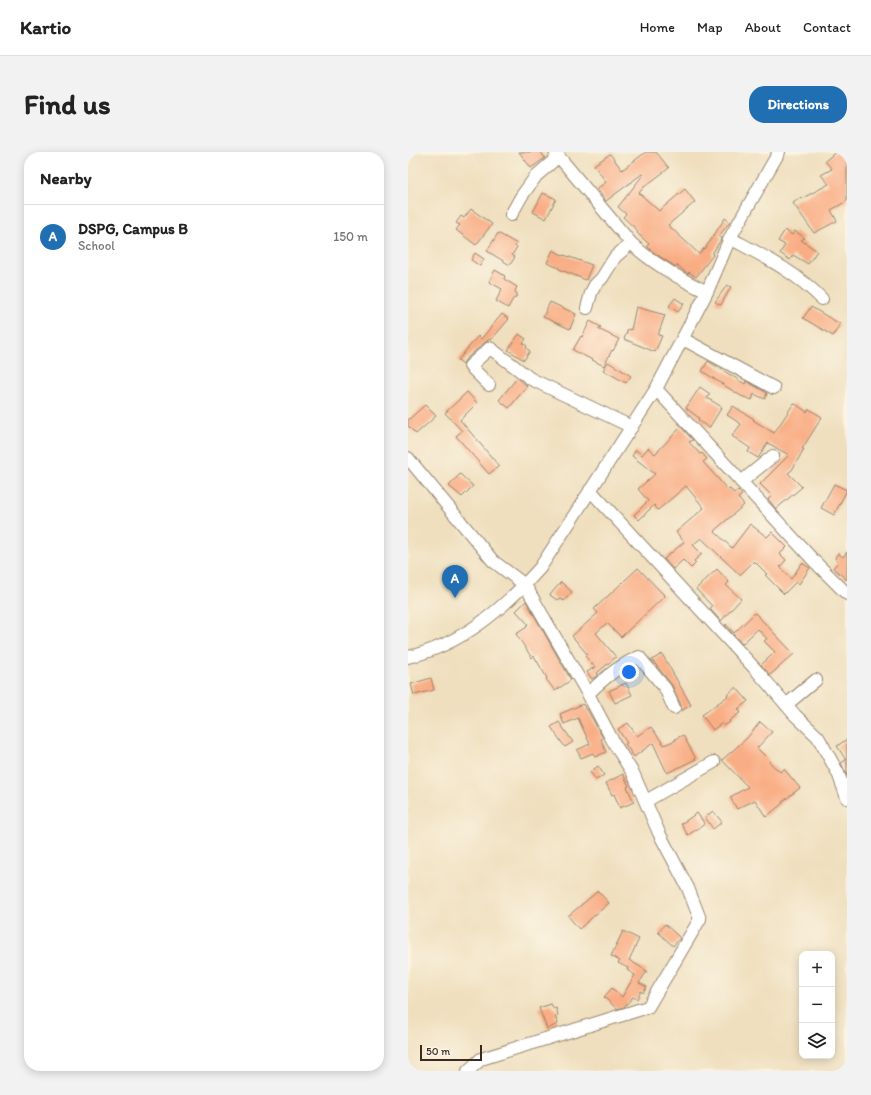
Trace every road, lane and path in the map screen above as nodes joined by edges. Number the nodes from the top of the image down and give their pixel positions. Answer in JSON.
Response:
{"nodes":[{"id":1,"x":778,"y":152,"type":"edge"},
{"id":2,"x":557,"y":154,"type":"edge"},
{"id":3,"x":511,"y":215,"type":"dead end"},
{"id":4,"x":730,"y":238,"type":"junction"},
{"id":5,"x":631,"y":244,"type":"junction"},
{"id":6,"x":707,"y":292,"type":"junction"},
{"id":7,"x":822,"y":299,"type":"dead end"},
{"id":8,"x":587,"y":308,"type":"dead end"},
{"id":9,"x":683,"y":339,"type":"junction"},
{"id":10,"x":489,"y":385,"type":"dead end"},
{"id":11,"x":774,"y":388,"type":"dead end"},
{"id":12,"x":656,"y":389,"type":"junction"},
{"id":13,"x":632,"y":427,"type":"junction"},
{"id":14,"x":773,"y":456,"type":"dead end"},
{"id":15,"x":408,"y":458,"type":"edge"},
{"id":16,"x":741,"y":482,"type":"junction"},
{"id":17,"x":590,"y":490,"type":"junction"},
{"id":18,"x":525,"y":585,"type":"junction"},
{"id":19,"x":847,"y":594,"type":"edge"},
{"id":20,"x":408,"y":657,"type":"edge"},
{"id":21,"x":816,"y":680,"type":"dead end"},
{"id":22,"x":588,"y":694,"type":"junction"},
{"id":23,"x":786,"y":705,"type":"junction"},
{"id":24,"x":674,"y":708,"type":"dead end"},
{"id":25,"x":714,"y":762,"type":"dead end"},
{"id":26,"x":847,"y":798,"type":"edge"},
{"id":27,"x":646,"y":801,"type":"junction"},
{"id":28,"x":468,"y":1071,"type":"edge"}],
"edges":[{"from":1,"to":4,"type":"street"},
{"from":2,"to":3,"type":"street"},
{"from":2,"to":5,"type":"street"},
{"from":4,"to":6,"type":"street"},
{"from":4,"to":7,"type":"street"},
{"from":5,"to":6,"type":"street"},
{"from":5,"to":8,"type":"street"},
{"from":6,"to":9,"type":"street"},
{"from":9,"to":11,"type":"street"},
{"from":9,"to":12,"type":"street"},
{"from":10,"to":13,"type":"street"},
{"from":12,"to":13,"type":"street"},
{"from":12,"to":16,"type":"street"},
{"from":13,"to":17,"type":"street"},
{"from":14,"to":16,"type":"street"},
{"from":15,"to":18,"type":"street"},
{"from":16,"to":19,"type":"street"},
{"from":17,"to":18,"type":"street"},
{"from":17,"to":23,"type":"street"},
{"from":18,"to":20,"type":"street"},
{"from":18,"to":22,"type":"street"},
{"from":21,"to":23,"type":"street"},
{"from":22,"to":24,"type":"street"},
{"from":22,"to":27,"type":"street"},
{"from":23,"to":26,"type":"street"},
{"from":25,"to":27,"type":"street"},
{"from":27,"to":28,"type":"street"}]}
